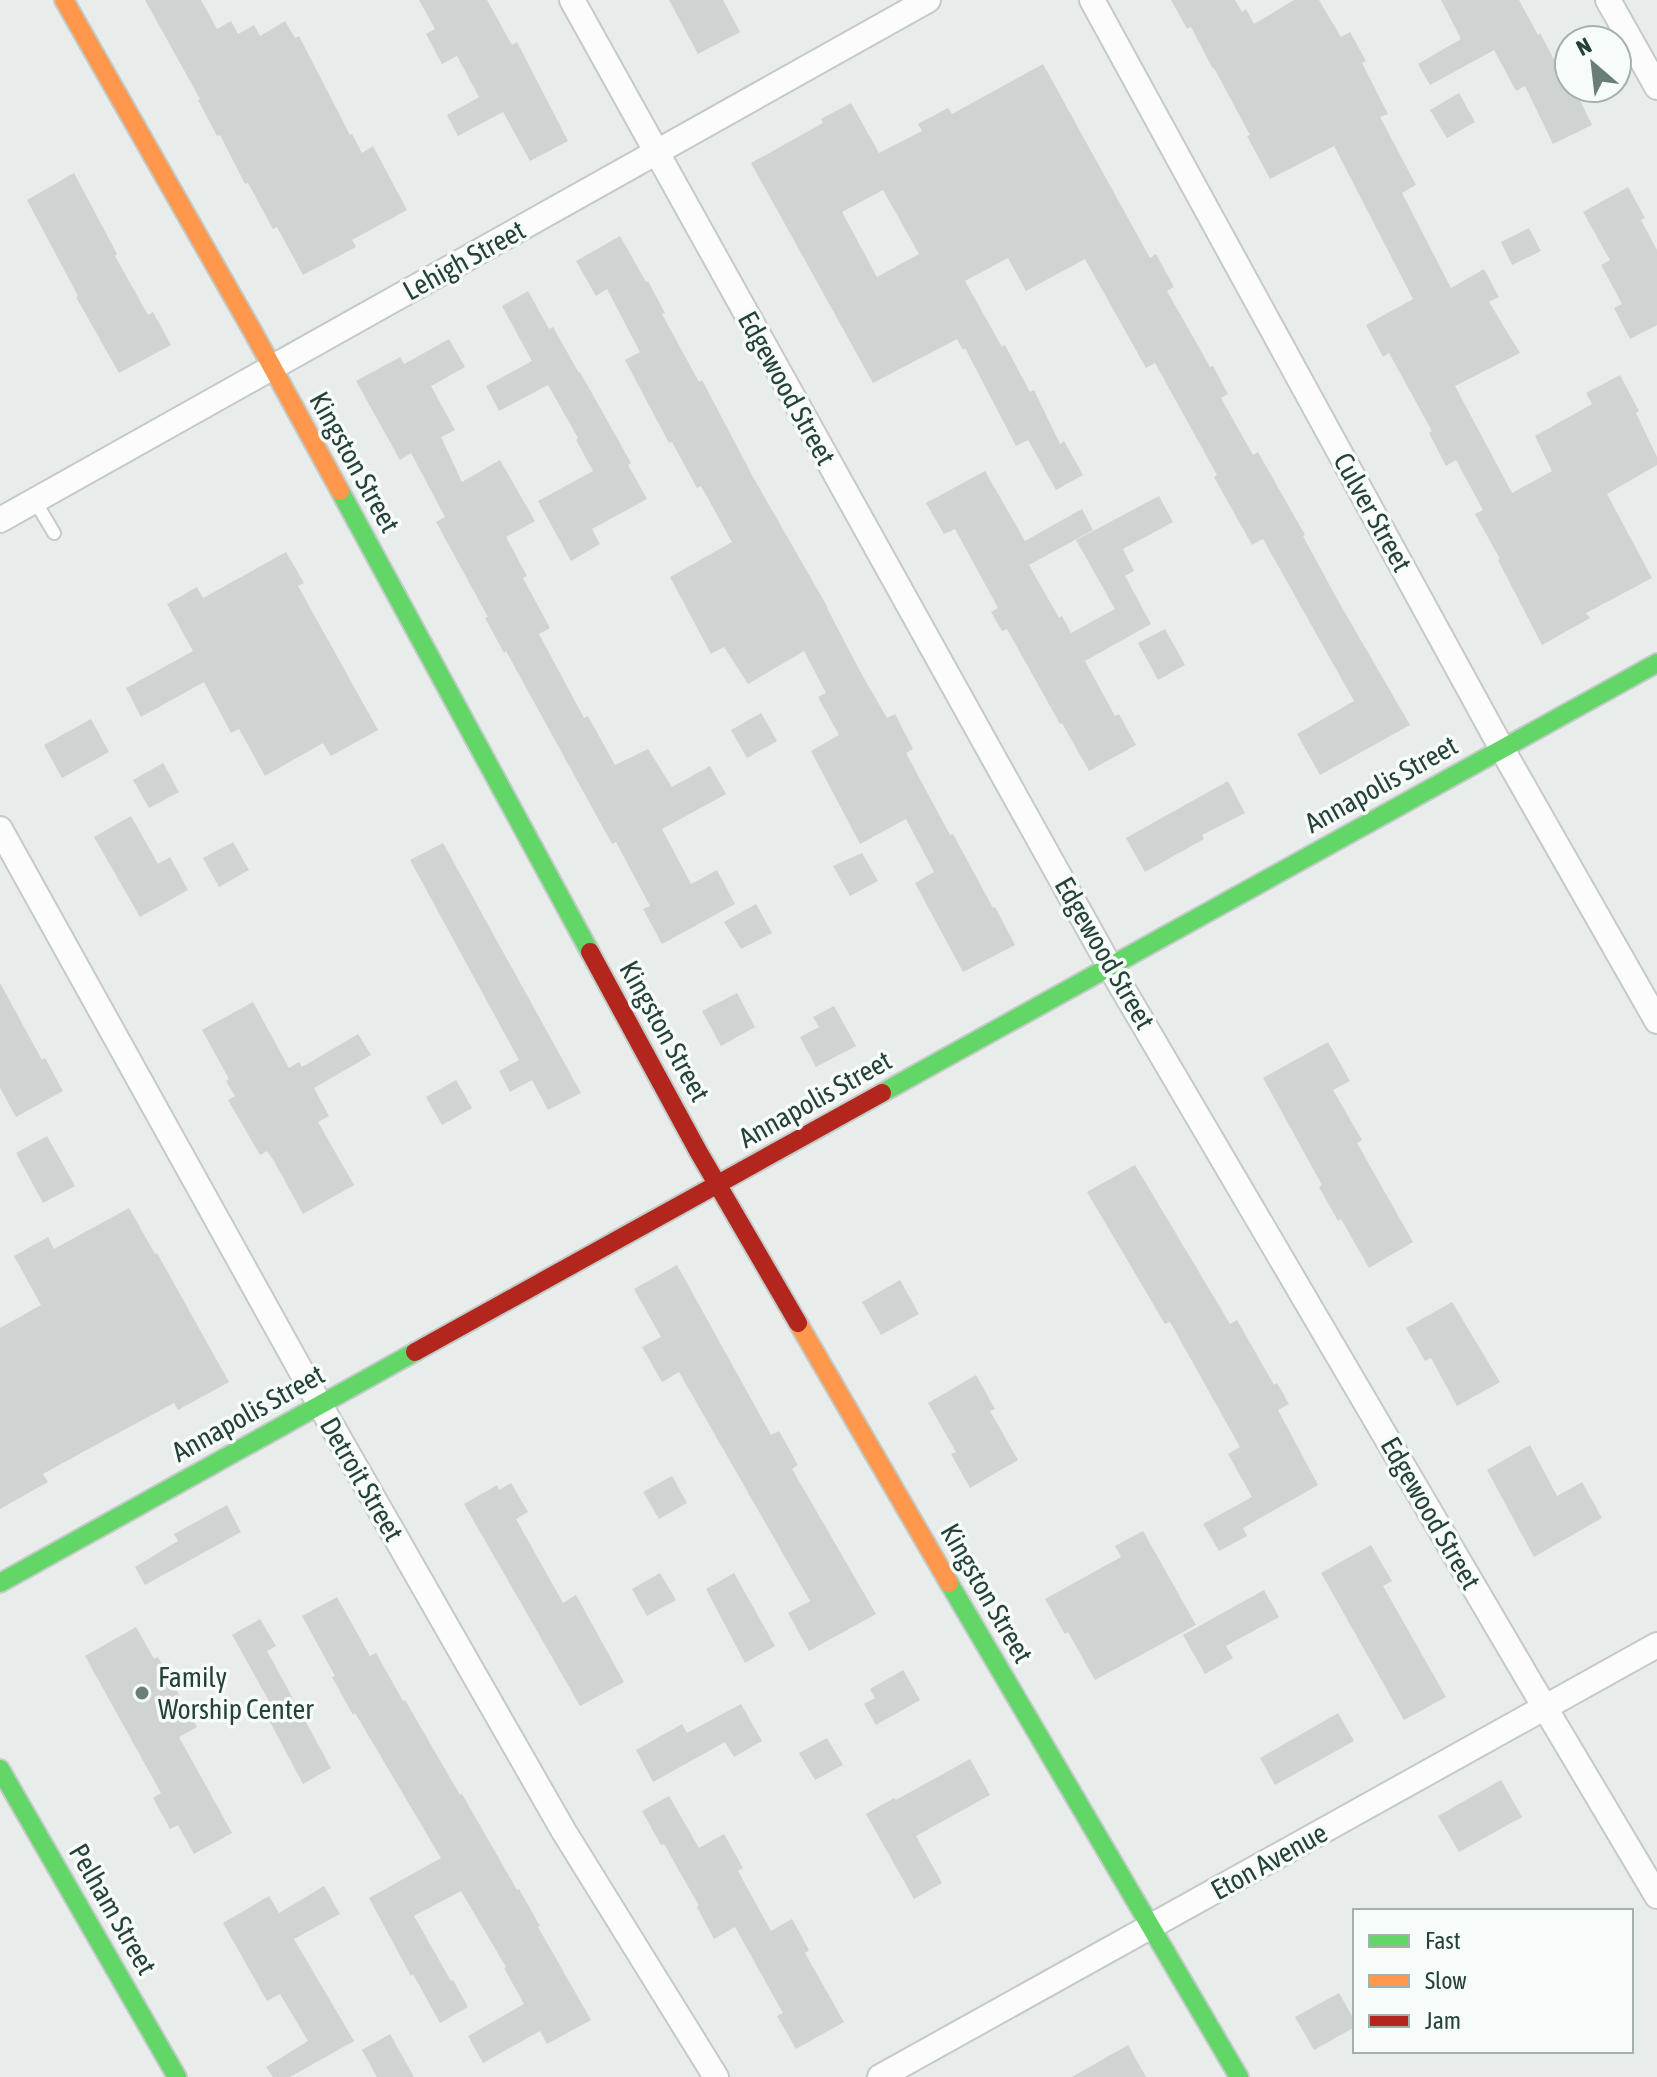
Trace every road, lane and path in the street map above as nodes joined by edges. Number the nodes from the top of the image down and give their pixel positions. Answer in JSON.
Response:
{"nodes":[{"id":1,"x":64,"y":0,"type":"edge"},
{"id":2,"x":572,"y":0,"type":"edge"},
{"id":3,"x":928,"y":0,"type":"edge"},
{"id":4,"x":1092,"y":0,"type":"edge"},
{"id":5,"x":1608,"y":0,"type":"edge"},
{"id":6,"x":1657,"y":87,"type":"edge"},
{"id":7,"x":657,"y":152,"type":"junction"},
{"id":8,"x":272,"y":369,"type":"junction"},
{"id":9,"x":35,"y":501,"type":"junction"},
{"id":10,"x":0,"y":520,"type":"edge"},
{"id":11,"x":54,"y":533,"type":"dead end"},
{"id":12,"x":1657,"y":663,"type":"edge"},
{"id":13,"x":1502,"y":749,"type":"junction"},
{"id":14,"x":0,"y":829,"type":"edge"},
{"id":15,"x":1110,"y":967,"type":"junction"},
{"id":16,"x":1657,"y":1021,"type":"edge"},
{"id":17,"x":719,"y":1185,"type":"junction"},
{"id":18,"x":320,"y":1405,"type":"junction"},
{"id":19,"x":0,"y":1583,"type":"edge"},
{"id":20,"x":1657,"y":1645,"type":"edge"},
{"id":21,"x":1544,"y":1707,"type":"junction"},
{"id":22,"x":0,"y":1769,"type":"edge"},
{"id":23,"x":1657,"y":1896,"type":"edge"},
{"id":24,"x":1150,"y":1927,"type":"junction"},
{"id":25,"x":177,"y":2077,"type":"edge"},
{"id":26,"x":716,"y":2077,"type":"edge"},
{"id":27,"x":880,"y":2077,"type":"edge"},
{"id":28,"x":1239,"y":2077,"type":"edge"}],
"edges":[{"from":1,"to":8,"type":"street","name":"Kingston Street"},
{"from":2,"to":7,"type":"street","name":"Edgewood Street"},
{"from":3,"to":7,"type":"street","name":"Lehigh Street"},
{"from":4,"to":13,"type":"street","name":"Culver Street"},
{"from":5,"to":6,"type":"street"},
{"from":7,"to":8,"type":"street","name":"Lehigh Street"},
{"from":7,"to":15,"type":"street","name":"Edgewood Street"},
{"from":8,"to":9,"type":"street","name":"Lehigh Street"},
{"from":8,"to":17,"type":"street","name":"Kingston Street"},
{"from":9,"to":10,"type":"street","name":"Lehigh Street"},
{"from":9,"to":11,"type":"lane"},
{"from":12,"to":13,"type":"street","name":"Annapolis Street"},
{"from":13,"to":15,"type":"street","name":"Annapolis Street"},
{"from":13,"to":16,"type":"street","name":"Culver Street"},
{"from":14,"to":18,"type":"street","name":"Detroit Street"},
{"from":15,"to":17,"type":"street","name":"Annapolis Street"},
{"from":15,"to":21,"type":"street","name":"Edgewood Street"},
{"from":17,"to":18,"type":"street","name":"Annapolis Street"},
{"from":17,"to":24,"type":"street","name":"Kingston Street"},
{"from":18,"to":19,"type":"street","name":"Annapolis Street"},
{"from":18,"to":26,"type":"street","name":"Detroit Street"},
{"from":20,"to":21,"type":"street","name":"Eton Avenue"},
{"from":21,"to":23,"type":"street","name":"Edgewood Street"},
{"from":21,"to":24,"type":"street","name":"Eton Avenue"},
{"from":22,"to":25,"type":"street","name":"Pelham Street"},
{"from":24,"to":27,"type":"street","name":"Eton Avenue"},
{"from":24,"to":28,"type":"street","name":"Kingston Street"}]}
